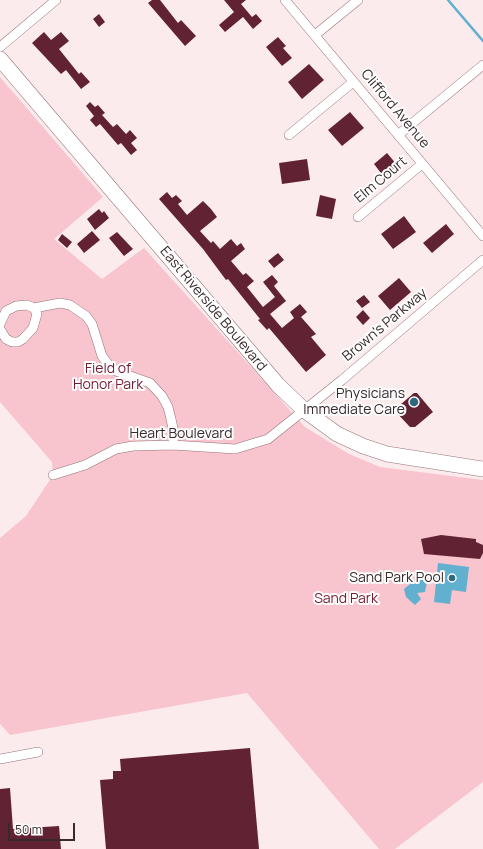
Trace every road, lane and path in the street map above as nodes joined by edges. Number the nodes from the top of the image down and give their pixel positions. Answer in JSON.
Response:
{"nodes":[{"id":1,"x":56,"y":0,"type":"edge"},
{"id":2,"x":285,"y":0,"type":"edge"},
{"id":3,"x":358,"y":0,"type":"edge"},
{"id":4,"x":315,"y":35,"type":"junction"},
{"id":5,"x":0,"y":47,"type":"edge"},
{"id":6,"x":0,"y":59,"type":"edge"},
{"id":7,"x":482,"y":66,"type":"edge"},
{"id":8,"x":353,"y":82,"type":"junction"},
{"id":9,"x":289,"y":135,"type":"dead end"},
{"id":10,"x":398,"y":135,"type":"junction"},
{"id":11,"x":422,"y":164,"type":"junction"},
{"id":12,"x":358,"y":217,"type":"dead end"},
{"id":13,"x":483,"y":236,"type":"edge"},
{"id":14,"x":483,"y":260,"type":"edge"},
{"id":15,"x":34,"y":308,"type":"junction"},
{"id":16,"x":0,"y":324,"type":"edge"},
{"id":17,"x":0,"y":329,"type":"edge"},
{"id":18,"x":304,"y":410,"type":"junction"},
{"id":19,"x":173,"y":445,"type":"junction"},
{"id":20,"x":483,"y":469,"type":"edge"},
{"id":21,"x":53,"y":475,"type":"dead end"},
{"id":22,"x":38,"y":752,"type":"dead end"},
{"id":23,"x":0,"y":759,"type":"edge"}],
"edges":[{"from":1,"to":5,"type":"street"},
{"from":2,"to":4,"type":"street","name":"Clifford Avenue"},
{"from":3,"to":4,"type":"street"},
{"from":4,"to":8,"type":"street","name":"Clifford Avenue"},
{"from":6,"to":18,"type":"main road","name":"East Riverside Boulevard"},
{"from":7,"to":10,"type":"street"},
{"from":8,"to":9,"type":"street"},
{"from":8,"to":10,"type":"street","name":"Clifford Avenue"},
{"from":10,"to":11,"type":"street","name":"Clifford Avenue"},
{"from":11,"to":12,"type":"street","name":"Elm Court"},
{"from":11,"to":13,"type":"street","name":"Clifford Avenue"},
{"from":14,"to":18,"type":"street","name":"Brown's Parkway"},
{"from":15,"to":16,"type":"street"},
{"from":15,"to":17,"type":"street"},
{"from":15,"to":19,"type":"street"},
{"from":18,"to":19,"type":"street","name":"Heart Boulevard"},
{"from":18,"to":20,"type":"main road","name":"East Riverside Boulevard"},
{"from":19,"to":21,"type":"street","name":"Heart Boulevard"},
{"from":22,"to":23,"type":"street"}]}
